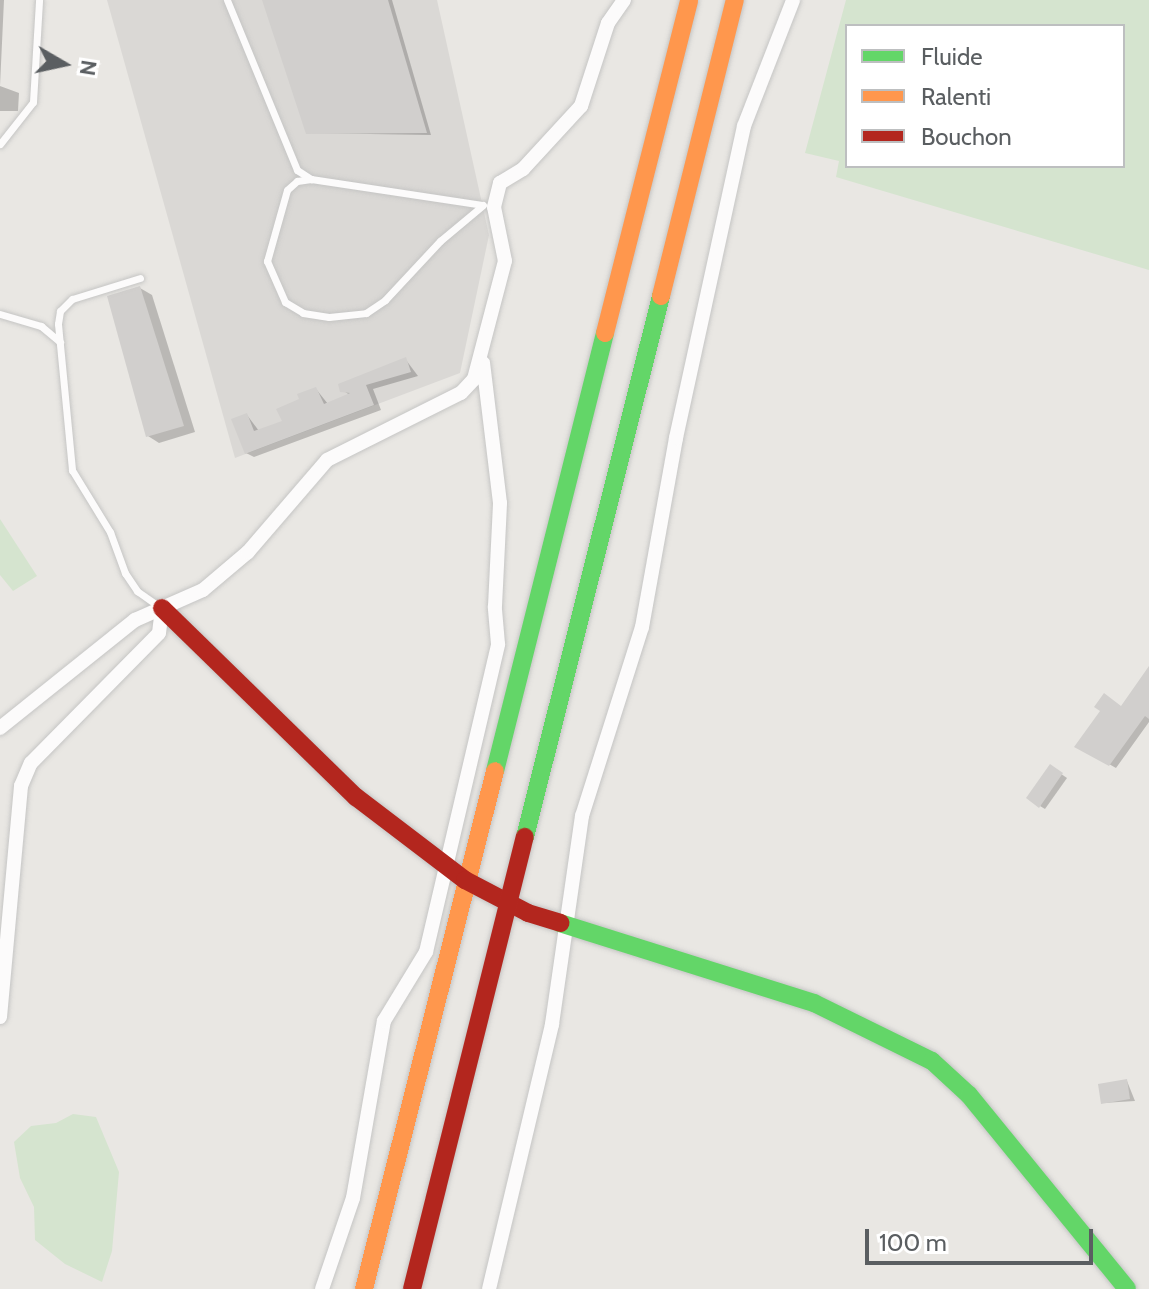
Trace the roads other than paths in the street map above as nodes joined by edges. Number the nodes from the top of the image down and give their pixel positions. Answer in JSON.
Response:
{"nodes":[{"id":1,"x":39,"y":0,"type":"edge"},
{"id":2,"x":227,"y":0,"type":"edge"},
{"id":3,"x":624,"y":0,"type":"edge"},
{"id":4,"x":689,"y":0,"type":"edge"},
{"id":5,"x":735,"y":0,"type":"edge"},
{"id":6,"x":793,"y":0,"type":"edge"},
{"id":7,"x":0,"y":144,"type":"edge"},
{"id":8,"x":311,"y":179,"type":"junction"},
{"id":9,"x":488,"y":206,"type":"junction"},
{"id":10,"x":140,"y":278,"type":"dead end"},
{"id":11,"x":0,"y":314,"type":"edge"},
{"id":12,"x":60,"y":342,"type":"junction"},
{"id":13,"x":481,"y":353,"type":"junction"},
{"id":14,"x":162,"y":608,"type":"junction"},
{"id":15,"x":0,"y":728,"type":"edge"},
{"id":16,"x":448,"y":867,"type":"junction"},
{"id":17,"x":465,"y":880,"type":"junction"},
{"id":18,"x":510,"y":904,"type":"junction"},
{"id":19,"x":562,"y":923,"type":"junction"},
{"id":20,"x":0,"y":1017,"type":"edge"},
{"id":21,"x":322,"y":1289,"type":"edge"},
{"id":22,"x":364,"y":1289,"type":"edge"},
{"id":23,"x":412,"y":1289,"type":"edge"},
{"id":24,"x":489,"y":1289,"type":"edge"},
{"id":25,"x":1127,"y":1289,"type":"edge"}],
"edges":[{"from":1,"to":7,"type":"lane"},
{"from":2,"to":8,"type":"lane"},
{"from":3,"to":9,"type":"street"},
{"from":4,"to":17,"type":"main road"},
{"from":5,"to":18,"type":"main road"},
{"from":6,"to":19,"type":"street"},
{"from":8,"to":9,"type":"lane"},
{"from":8,"to":9,"type":"lane"},
{"from":9,"to":13,"type":"street"},
{"from":10,"to":12,"type":"lane"},
{"from":11,"to":12,"type":"lane"},
{"from":12,"to":14,"type":"lane"},
{"from":13,"to":14,"type":"street"},
{"from":13,"to":16,"type":"street"},
{"from":14,"to":15,"type":"street"},
{"from":14,"to":16,"type":"main road"},
{"from":14,"to":20,"type":"street"},
{"from":16,"to":17,"type":"main road"},
{"from":16,"to":21,"type":"street"},
{"from":17,"to":18,"type":"main road"},
{"from":17,"to":22,"type":"main road"},
{"from":18,"to":19,"type":"main road"},
{"from":18,"to":23,"type":"main road"},
{"from":19,"to":24,"type":"street"},
{"from":19,"to":25,"type":"main road"}]}
